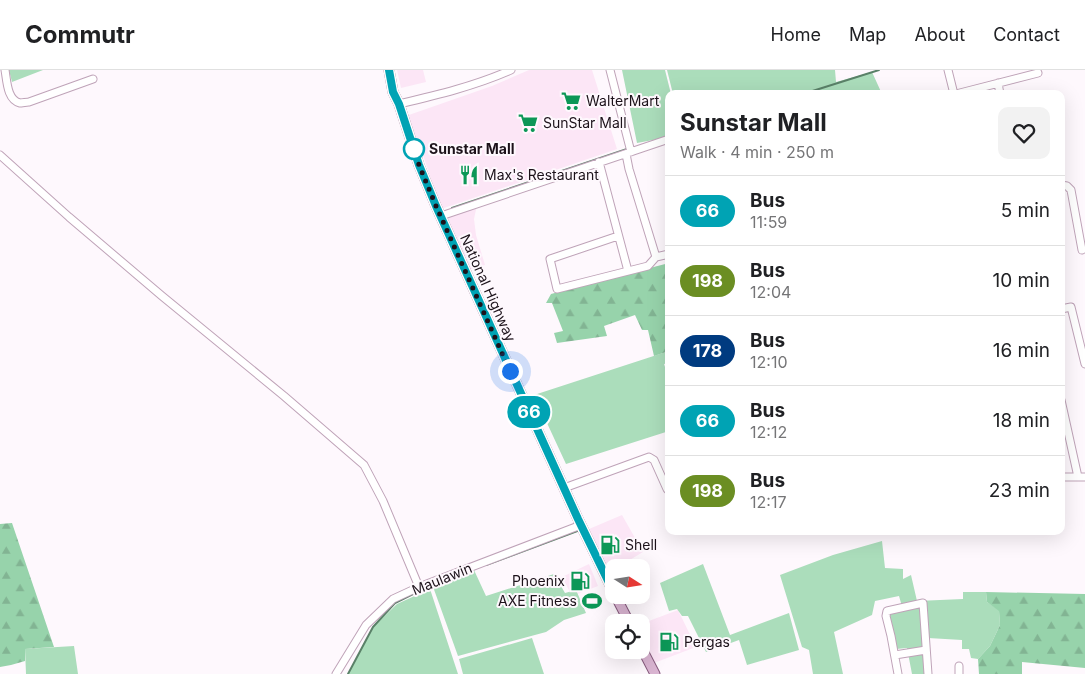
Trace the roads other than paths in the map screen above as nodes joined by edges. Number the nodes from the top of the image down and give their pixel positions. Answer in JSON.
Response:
{"nodes":[{"id":1,"x":389,"y":70,"type":"edge"},
{"id":2,"x":491,"y":70,"type":"edge"},
{"id":3,"x":511,"y":70,"type":"edge"},
{"id":4,"x":610,"y":70,"type":"edge"},
{"id":5,"x":948,"y":70,"type":"edge"},
{"id":6,"x":3,"y":73,"type":"edge"},
{"id":7,"x":1038,"y":73,"type":"dead end"},
{"id":8,"x":492,"y":78,"type":"junction"},
{"id":9,"x":93,"y":80,"type":"dead end"},
{"id":10,"x":998,"y":83,"type":"junction"},
{"id":11,"x":954,"y":90,"type":"edge"},
{"id":12,"x":971,"y":90,"type":"edge"},
{"id":13,"x":999,"y":90,"type":"edge"},
{"id":14,"x":399,"y":104,"type":"junction"},
{"id":15,"x":665,"y":140,"type":"edge"},
{"id":16,"x":629,"y":153,"type":"junction"},
{"id":17,"x":0,"y":156,"type":"edge"},
{"id":18,"x":599,"y":162,"type":"junction"},
{"id":19,"x":1065,"y":186,"type":"edge"},
{"id":20,"x":441,"y":216,"type":"junction"},
{"id":21,"x":618,"y":236,"type":"junction"},
{"id":22,"x":1082,"y":250,"type":"dead end"},
{"id":23,"x":665,"y":255,"type":"edge"},
{"id":24,"x":656,"y":257,"type":"junction"},
{"id":25,"x":628,"y":271,"type":"junction"},
{"id":26,"x":1065,"y":309,"type":"edge"},
{"id":27,"x":1085,"y":364,"type":"edge"},
{"id":28,"x":1065,"y":415,"type":"edge"},
{"id":29,"x":1065,"y":477,"type":"edge"},
{"id":30,"x":1082,"y":477,"type":"edge"},
{"id":31,"x":665,"y":485,"type":"edge"},
{"id":32,"x":564,"y":488,"type":"junction"},
{"id":33,"x":581,"y":525,"type":"junction"},
{"id":34,"x":605,"y":575,"type":"edge"},
{"id":35,"x":419,"y":587,"type":"junction"},
{"id":36,"x":926,"y":650,"type":"junction"},
{"id":37,"x":895,"y":655,"type":"junction"},
{"id":38,"x":647,"y":659,"type":"edge"},
{"id":39,"x":336,"y":674,"type":"edge"},
{"id":40,"x":655,"y":674,"type":"edge"},
{"id":41,"x":898,"y":674,"type":"edge"},
{"id":42,"x":928,"y":674,"type":"edge"}],
"edges":[{"from":1,"to":14,"type":"main road","name":"National Highway"},
{"from":2,"to":8,"type":"street"},
{"from":3,"to":8,"type":"street"},
{"from":4,"to":16,"type":"street"},
{"from":5,"to":11,"type":"street"},
{"from":6,"to":9,"type":"street"},
{"from":7,"to":10,"type":"street"},
{"from":8,"to":14,"type":"street"},
{"from":10,"to":12,"type":"street"},
{"from":10,"to":13,"type":"street"},
{"from":14,"to":20,"type":"main road","name":"National Highway"},
{"from":15,"to":16,"type":"street"},
{"from":16,"to":18,"type":"street"},
{"from":16,"to":24,"type":"street"},
{"from":17,"to":35,"type":"street"},
{"from":18,"to":20,"type":"street"},
{"from":18,"to":21,"type":"street"},
{"from":19,"to":22,"type":"street"},
{"from":20,"to":32,"type":"main road","name":"National Highway"},
{"from":21,"to":25,"type":"street"},
{"from":21,"to":25,"type":"street"},
{"from":23,"to":24,"type":"street"},
{"from":24,"to":25,"type":"street"},
{"from":26,"to":27,"type":"street"},
{"from":28,"to":30,"type":"street"},
{"from":29,"to":30,"type":"street"},
{"from":31,"to":32,"type":"street"},
{"from":32,"to":33,"type":"main road","name":"National Highway"},
{"from":33,"to":34,"type":"main road","name":"National Highway"},
{"from":33,"to":35,"type":"street","name":"Maulawin"},
{"from":35,"to":39,"type":"street","name":"Maulawin"},
{"from":36,"to":37,"type":"street"},
{"from":36,"to":37,"type":"street"},
{"from":36,"to":42,"type":"street"},
{"from":37,"to":41,"type":"street"},
{"from":38,"to":40,"type":"main road"}]}
